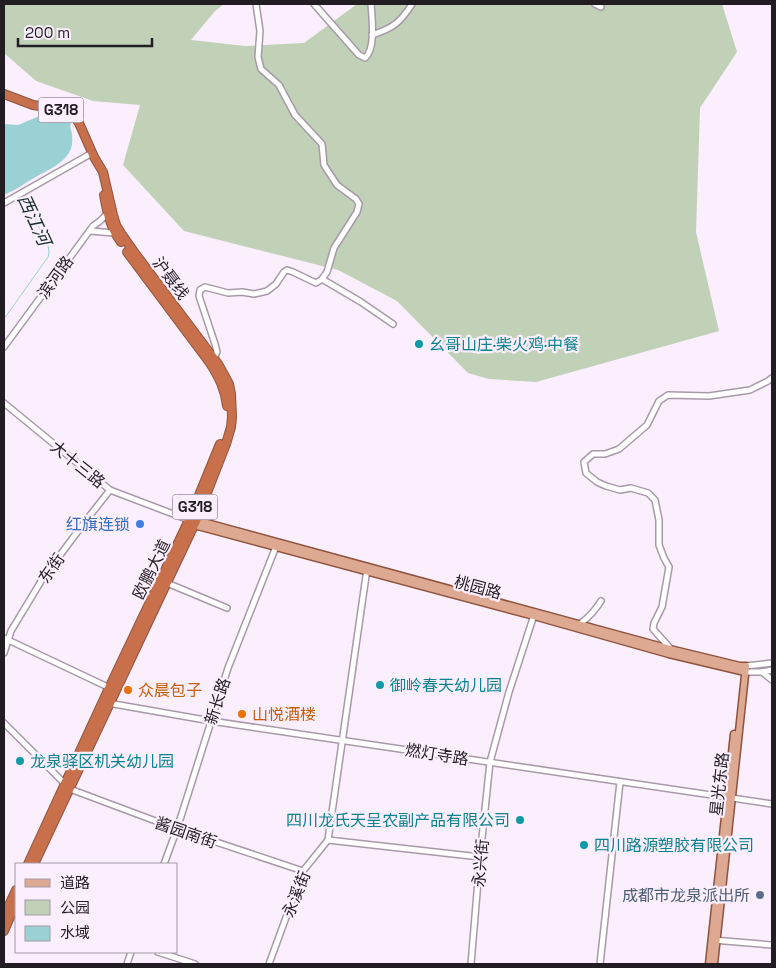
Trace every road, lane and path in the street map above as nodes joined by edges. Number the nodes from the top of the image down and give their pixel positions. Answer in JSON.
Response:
{"nodes":[{"id":1,"x":256,"y":4,"type":"edge"},
{"id":2,"x":314,"y":4,"type":"edge"},
{"id":3,"x":371,"y":4,"type":"edge"},
{"id":4,"x":412,"y":4,"type":"edge"},
{"id":5,"x":372,"y":35,"type":"junction"},
{"id":6,"x":4,"y":94,"type":"edge"},
{"id":7,"x":93,"y":155,"type":"junction"},
{"id":8,"x":4,"y":203,"type":"edge"},
{"id":9,"x":110,"y":215,"type":"junction"},
{"id":10,"x":90,"y":231,"type":"junction"},
{"id":11,"x":114,"y":233,"type":"junction"},
{"id":12,"x":322,"y":279,"type":"junction"},
{"id":13,"x":393,"y":324,"type":"dead end"},
{"id":14,"x":4,"y":348,"type":"edge"},
{"id":15,"x":214,"y":358,"type":"junction"},
{"id":16,"x":772,"y":378,"type":"edge"},
{"id":17,"x":4,"y":402,"type":"edge"},
{"id":18,"x":110,"y":490,"type":"junction"},
{"id":19,"x":192,"y":521,"type":"junction"},
{"id":20,"x":277,"y":544,"type":"junction"},
{"id":21,"x":367,"y":569,"type":"junction"},
{"id":22,"x":167,"y":583,"type":"junction"},
{"id":23,"x":601,"y":601,"type":"dead end"},
{"id":24,"x":227,"y":608,"type":"dead end"},
{"id":25,"x":534,"y":614,"type":"junction"},
{"id":26,"x":580,"y":624,"type":"junction"},
{"id":27,"x":6,"y":639,"type":"edge"},
{"id":28,"x":670,"y":649,"type":"junction"},
{"id":29,"x":4,"y":653,"type":"edge"},
{"id":30,"x":772,"y":664,"type":"edge"},
{"id":31,"x":743,"y":669,"type":"junction"},
{"id":32,"x":772,"y":670,"type":"edge"},
{"id":33,"x":762,"y":672,"type":"junction"},
{"id":34,"x":772,"y":680,"type":"edge"},
{"id":35,"x":113,"y":690,"type":"junction"},
{"id":36,"x":106,"y":703,"type":"junction"},
{"id":37,"x":210,"y":721,"type":"junction"},
{"id":38,"x":4,"y":723,"type":"edge"},
{"id":39,"x":342,"y":740,"type":"junction"},
{"id":40,"x":490,"y":762,"type":"junction"},
{"id":41,"x":620,"y":782,"type":"junction"},
{"id":42,"x":67,"y":787,"type":"junction"},
{"id":43,"x":729,"y":798,"type":"junction"},
{"id":44,"x":772,"y":804,"type":"edge"},
{"id":45,"x":177,"y":830,"type":"junction"},
{"id":46,"x":328,"y":840,"type":"junction"},
{"id":47,"x":480,"y":858,"type":"junction"},
{"id":48,"x":29,"y":863,"type":"edge"},
{"id":49,"x":34,"y":863,"type":"edge"},
{"id":50,"x":164,"y":863,"type":"edge"},
{"id":51,"x":304,"y":871,"type":"junction"},
{"id":52,"x":12,"y":901,"type":"edge"},
{"id":53,"x":4,"y":916,"type":"edge"},
{"id":54,"x":4,"y":931,"type":"edge"},
{"id":55,"x":714,"y":940,"type":"junction"},
{"id":56,"x":772,"y":946,"type":"edge"},
{"id":57,"x":161,"y":953,"type":"edge"},
{"id":58,"x":195,"y":964,"type":"edge"},
{"id":59,"x":270,"y":964,"type":"edge"},
{"id":60,"x":471,"y":964,"type":"edge"},
{"id":61,"x":600,"y":964,"type":"edge"},
{"id":62,"x":709,"y":964,"type":"edge"},
{"id":63,"x":714,"y":964,"type":"edge"}],
"edges":[{"from":1,"to":12,"type":"street"},
{"from":2,"to":5,"type":"street"},
{"from":3,"to":5,"type":"street"},
{"from":4,"to":5,"type":"street"},
{"from":6,"to":7,"type":"highway","name":"沪聂线","number":"G318"},
{"from":7,"to":8,"type":"street"},
{"from":7,"to":9,"type":"highway","name":"沪聂线","number":"G318"},
{"from":9,"to":10,"type":"street","name":"滨河路"},
{"from":9,"to":11,"type":"highway","name":"欧鹏大道","number":"G318"},
{"from":9,"to":15,"type":"highway","name":"沪聂线","number":"G318"},
{"from":10,"to":11,"type":"street"},
{"from":10,"to":14,"type":"street","name":"滨河路"},
{"from":11,"to":19,"type":"highway","name":"欧鹏大道","number":"G318"},
{"from":12,"to":13,"type":"street"},
{"from":12,"to":15,"type":"street"},
{"from":15,"to":19,"type":"highway","name":"沪聂线","number":"G318"},
{"from":16,"to":28,"type":"street"},
{"from":17,"to":18,"type":"street","name":"大十三路"},
{"from":18,"to":19,"type":"street","name":"大十三路"},
{"from":18,"to":27,"type":"street","name":"东街"},
{"from":19,"to":20,"type":"main road","name":"桃园路"},
{"from":19,"to":22,"type":"highway","name":"欧鹏大道","number":"G318"},
{"from":19,"to":35,"type":"highway","name":"欧鹏大道","number":"G318"},
{"from":20,"to":21,"type":"main road","name":"桃园路"},
{"from":20,"to":37,"type":"street","name":"新长路"},
{"from":21,"to":25,"type":"main road","name":"桃园路"},
{"from":21,"to":39,"type":"street","name":"永溪街"},
{"from":22,"to":24,"type":"street"},
{"from":22,"to":35,"type":"highway","name":"欧鹏大道","number":"G318"},
{"from":23,"to":26,"type":"street"},
{"from":25,"to":26,"type":"main road"},
{"from":25,"to":31,"type":"main road","name":"桃园路"},
{"from":25,"to":40,"type":"street","name":"永兴街"},
{"from":26,"to":28,"type":"main road"},
{"from":27,"to":29,"type":"street","name":"东街"},
{"from":27,"to":35,"type":"street"},
{"from":28,"to":31,"type":"main road"},
{"from":30,"to":31,"type":"street"},
{"from":31,"to":33,"type":"street","name":"桃园路"},
{"from":31,"to":43,"type":"main road","name":"星光东路"},
{"from":32,"to":33,"type":"street","name":"桃园路"},
{"from":33,"to":34,"type":"street"},
{"from":35,"to":36,"type":"highway","name":"欧鹏大道","number":"G318"},
{"from":36,"to":37,"type":"street","name":"燃灯寺路"},
{"from":36,"to":42,"type":"highway","name":"欧鹏大道","number":"G318"},
{"from":37,"to":39,"type":"street","name":"燃灯寺路"},
{"from":37,"to":45,"type":"street","name":"新长路"},
{"from":38,"to":42,"type":"street"},
{"from":39,"to":40,"type":"street","name":"燃灯寺路"},
{"from":39,"to":46,"type":"street","name":"永溪街"},
{"from":40,"to":41,"type":"street","name":"燃灯寺路"},
{"from":40,"to":47,"type":"street","name":"永兴街"},
{"from":41,"to":43,"type":"street","name":"燃灯寺路"},
{"from":41,"to":61,"type":"street"},
{"from":42,"to":45,"type":"street","name":"酱园南街"},
{"from":42,"to":48,"type":"highway","name":"欧鹏大道","number":"G318"},
{"from":42,"to":49,"type":"highway","name":"欧鹏大道","number":"G318"},
{"from":43,"to":44,"type":"street","name":"燃灯寺路"},
{"from":43,"to":55,"type":"main road","name":"星光东路"},
{"from":45,"to":50,"type":"street","name":"新长路"},
{"from":45,"to":51,"type":"street","name":"酱园南街"},
{"from":46,"to":47,"type":"street"},
{"from":46,"to":51,"type":"street","name":"永溪街"},
{"from":47,"to":60,"type":"street","name":"永兴街"},
{"from":51,"to":59,"type":"street","name":"永溪街"},
{"from":52,"to":53,"type":"highway"},
{"from":52,"to":54,"type":"highway"},
{"from":55,"to":56,"type":"street"},
{"from":55,"to":62,"type":"main road","name":"星光东路"},
{"from":55,"to":63,"type":"main road","name":"星光东路"},
{"from":57,"to":58,"type":"street"}]}
